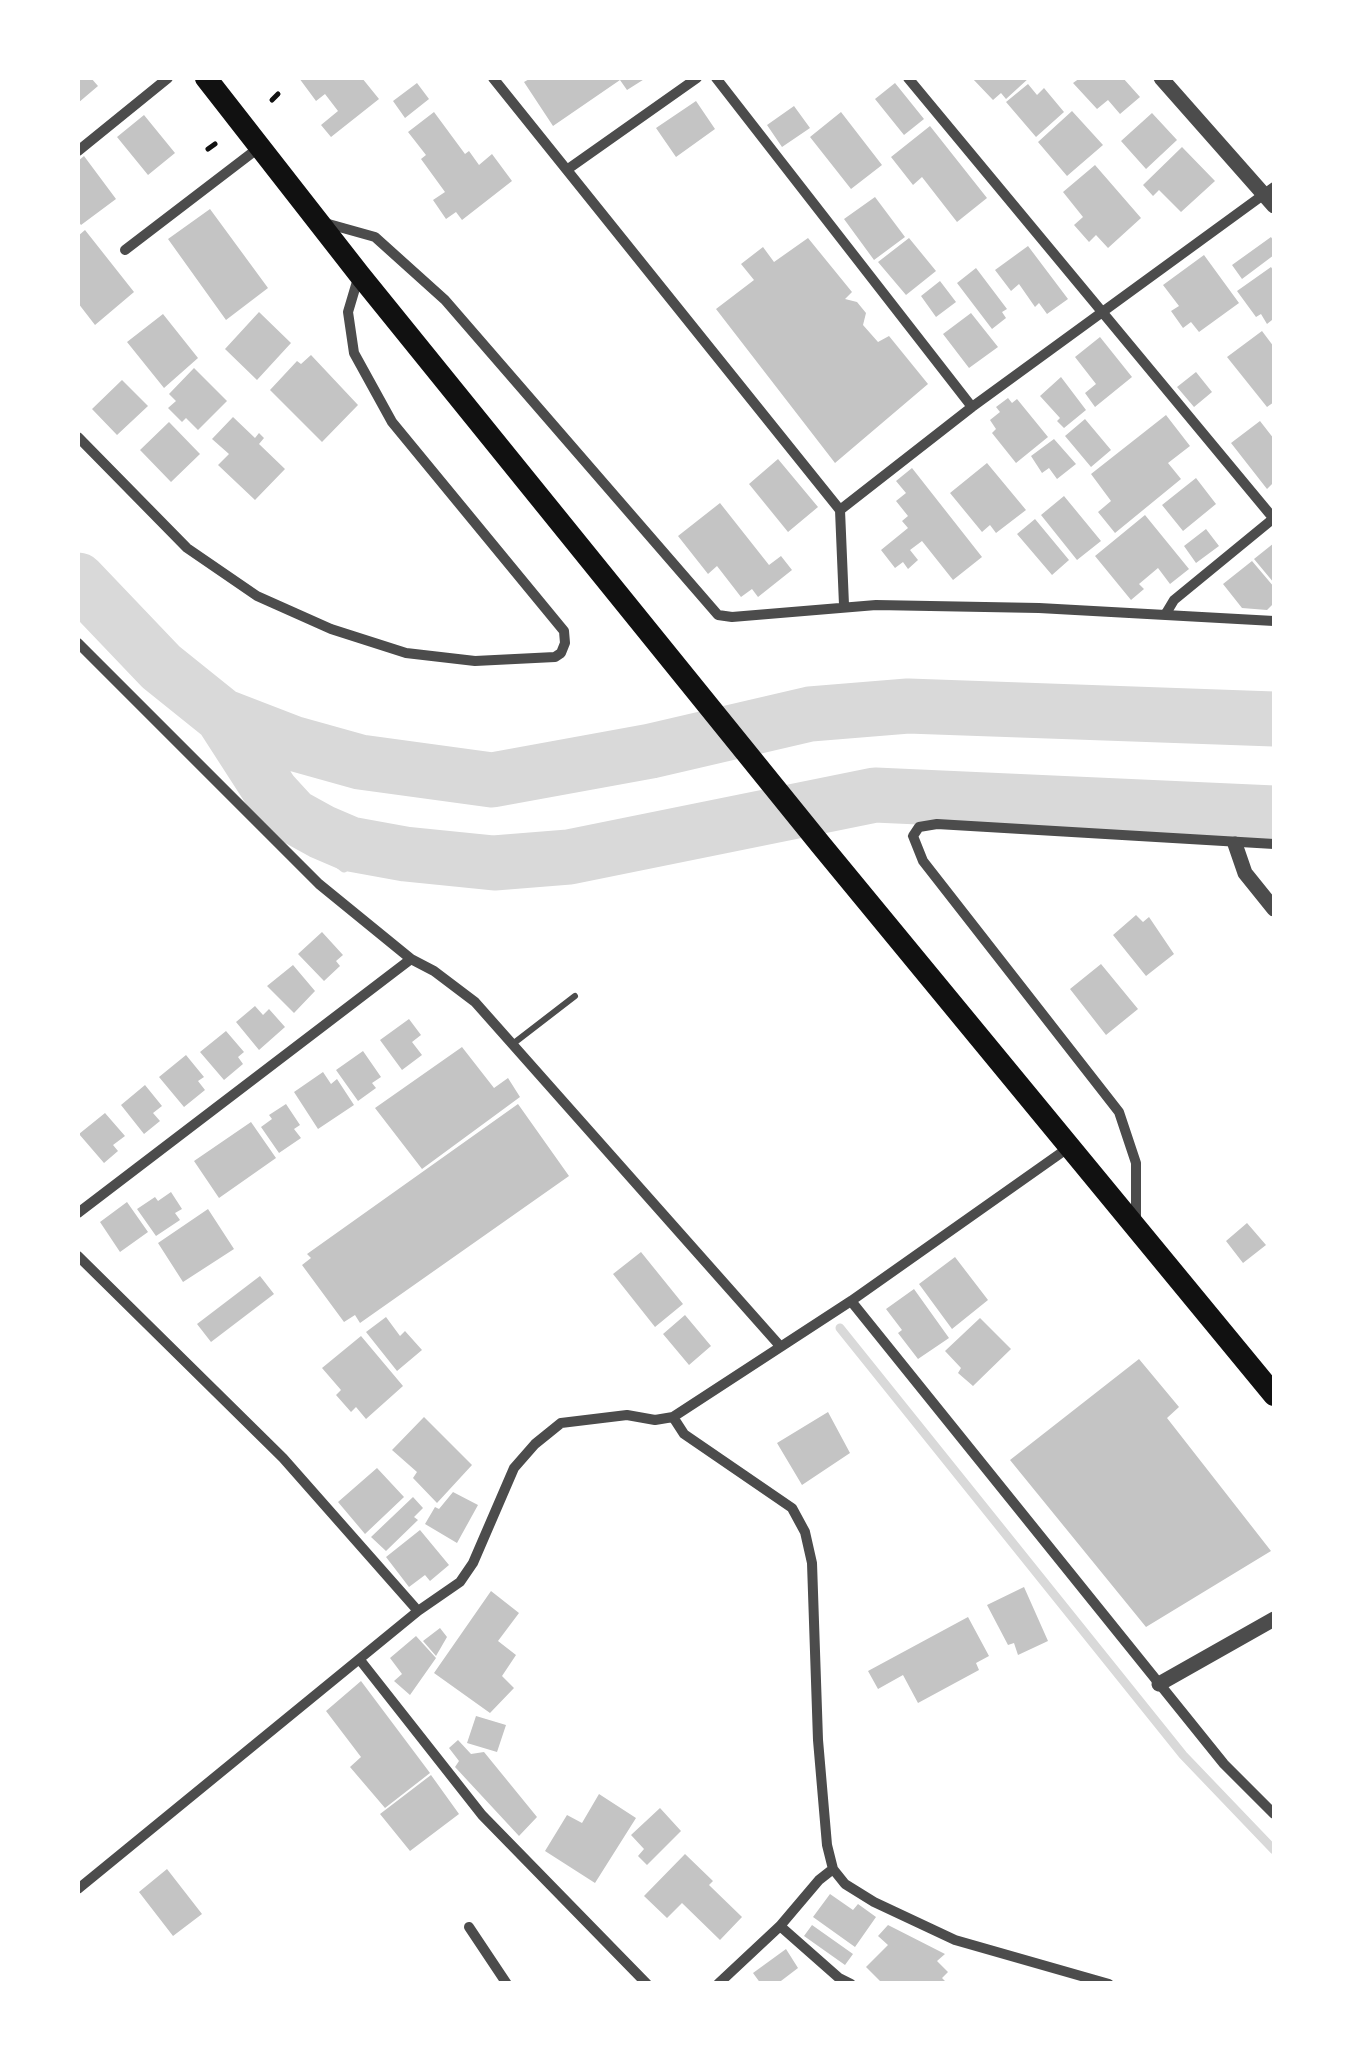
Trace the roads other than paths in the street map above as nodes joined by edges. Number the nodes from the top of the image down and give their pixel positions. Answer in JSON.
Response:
{"nodes":[{"id":1,"x":168,"y":78,"type":"edge"},
{"id":2,"x":206,"y":78,"type":"edge"},
{"id":3,"x":494,"y":78,"type":"edge"},
{"id":4,"x":697,"y":78,"type":"edge"},
{"id":5,"x":716,"y":78,"type":"edge"},
{"id":6,"x":908,"y":78,"type":"edge"},
{"id":7,"x":1161,"y":78,"type":"edge"},
{"id":8,"x":262,"y":146,"type":"junction"},
{"id":9,"x":78,"y":151,"type":"edge"},
{"id":10,"x":568,"y":169,"type":"junction"},
{"id":11,"x":1271,"y":196,"type":"edge"},
{"id":12,"x":320,"y":221,"type":"junction"},
{"id":13,"x":125,"y":250,"type":"dead end"},
{"id":14,"x":359,"y":274,"type":"junction"},
{"id":15,"x":1102,"y":314,"type":"junction"},
{"id":16,"x":972,"y":407,"type":"junction"},
{"id":17,"x":78,"y":437,"type":"edge"},
{"id":18,"x":840,"y":510,"type":"junction"},
{"id":19,"x":1274,"y":519,"type":"edge"},
{"id":20,"x":844,"y":605,"type":"junction"},
{"id":21,"x":1166,"y":616,"type":"junction"},
{"id":22,"x":1274,"y":621,"type":"edge"},
{"id":23,"x":78,"y":643,"type":"edge"},
{"id":24,"x":1235,"y":844,"type":"junction"},
{"id":25,"x":1274,"y":844,"type":"edge"},
{"id":26,"x":1274,"y":909,"type":"edge"},
{"id":27,"x":411,"y":959,"type":"junction"},
{"id":28,"x":575,"y":996,"type":"dead end"},
{"id":29,"x":514,"y":1043,"type":"junction"},
{"id":30,"x":1068,"y":1148,"type":"junction"},
{"id":31,"x":78,"y":1213,"type":"edge"},
{"id":32,"x":1136,"y":1228,"type":"junction"},
{"id":33,"x":78,"y":1256,"type":"edge"},
{"id":34,"x":852,"y":1301,"type":"junction"},
{"id":35,"x":780,"y":1346,"type":"junction"},
{"id":36,"x":1274,"y":1394,"type":"edge"},
{"id":37,"x":673,"y":1417,"type":"junction"},
{"id":38,"x":418,"y":1612,"type":"junction"},
{"id":39,"x":1274,"y":1619,"type":"edge"},
{"id":40,"x":360,"y":1660,"type":"junction"},
{"id":41,"x":1159,"y":1684,"type":"junction"},
{"id":42,"x":1274,"y":1814,"type":"edge"},
{"id":43,"x":833,"y":1870,"type":"junction"},
{"id":44,"x":78,"y":1889,"type":"edge"},
{"id":45,"x":780,"y":1926,"type":"junction"},
{"id":46,"x":470,"y":1927,"type":"dead end"},
{"id":47,"x":507,"y":1984,"type":"edge"},
{"id":48,"x":647,"y":1984,"type":"edge"},
{"id":49,"x":718,"y":1984,"type":"edge"},
{"id":50,"x":852,"y":1984,"type":"edge"},
{"id":51,"x":1109,"y":1984,"type":"edge"}],
"edges":[{"from":1,"to":9,"type":"street"},
{"from":2,"to":8,"type":"highway"},
{"from":3,"to":10,"type":"street"},
{"from":4,"to":10,"type":"street"},
{"from":5,"to":16,"type":"street"},
{"from":6,"to":15,"type":"street"},
{"from":7,"to":11,"type":"street"},
{"from":8,"to":12,"type":"highway"},
{"from":8,"to":13,"type":"street"},
{"from":10,"to":18,"type":"street"},
{"from":11,"to":15,"type":"street"},
{"from":12,"to":14,"type":"highway"},
{"from":12,"to":20,"type":"street"},
{"from":14,"to":17,"type":"street"},
{"from":14,"to":30,"type":"highway"},
{"from":15,"to":16,"type":"street"},
{"from":15,"to":19,"type":"street"},
{"from":16,"to":18,"type":"street"},
{"from":18,"to":20,"type":"street"},
{"from":19,"to":21,"type":"street"},
{"from":20,"to":21,"type":"street"},
{"from":21,"to":22,"type":"street"},
{"from":23,"to":27,"type":"street"},
{"from":24,"to":25,"type":"street"},
{"from":24,"to":26,"type":"street"},
{"from":24,"to":32,"type":"street"},
{"from":27,"to":29,"type":"street"},
{"from":27,"to":31,"type":"street"},
{"from":28,"to":29,"type":"lane"},
{"from":29,"to":35,"type":"street"},
{"from":30,"to":32,"type":"highway"},
{"from":30,"to":34,"type":"street"},
{"from":32,"to":36,"type":"highway"},
{"from":33,"to":38,"type":"street"},
{"from":34,"to":35,"type":"street"},
{"from":34,"to":41,"type":"street"},
{"from":35,"to":37,"type":"street"},
{"from":37,"to":38,"type":"street"},
{"from":37,"to":43,"type":"street"},
{"from":38,"to":40,"type":"street"},
{"from":39,"to":41,"type":"street"},
{"from":40,"to":44,"type":"street"},
{"from":40,"to":48,"type":"street"},
{"from":41,"to":42,"type":"street"},
{"from":43,"to":45,"type":"street"},
{"from":43,"to":51,"type":"street"},
{"from":45,"to":49,"type":"street"},
{"from":45,"to":50,"type":"street"},
{"from":46,"to":47,"type":"street"}]}
